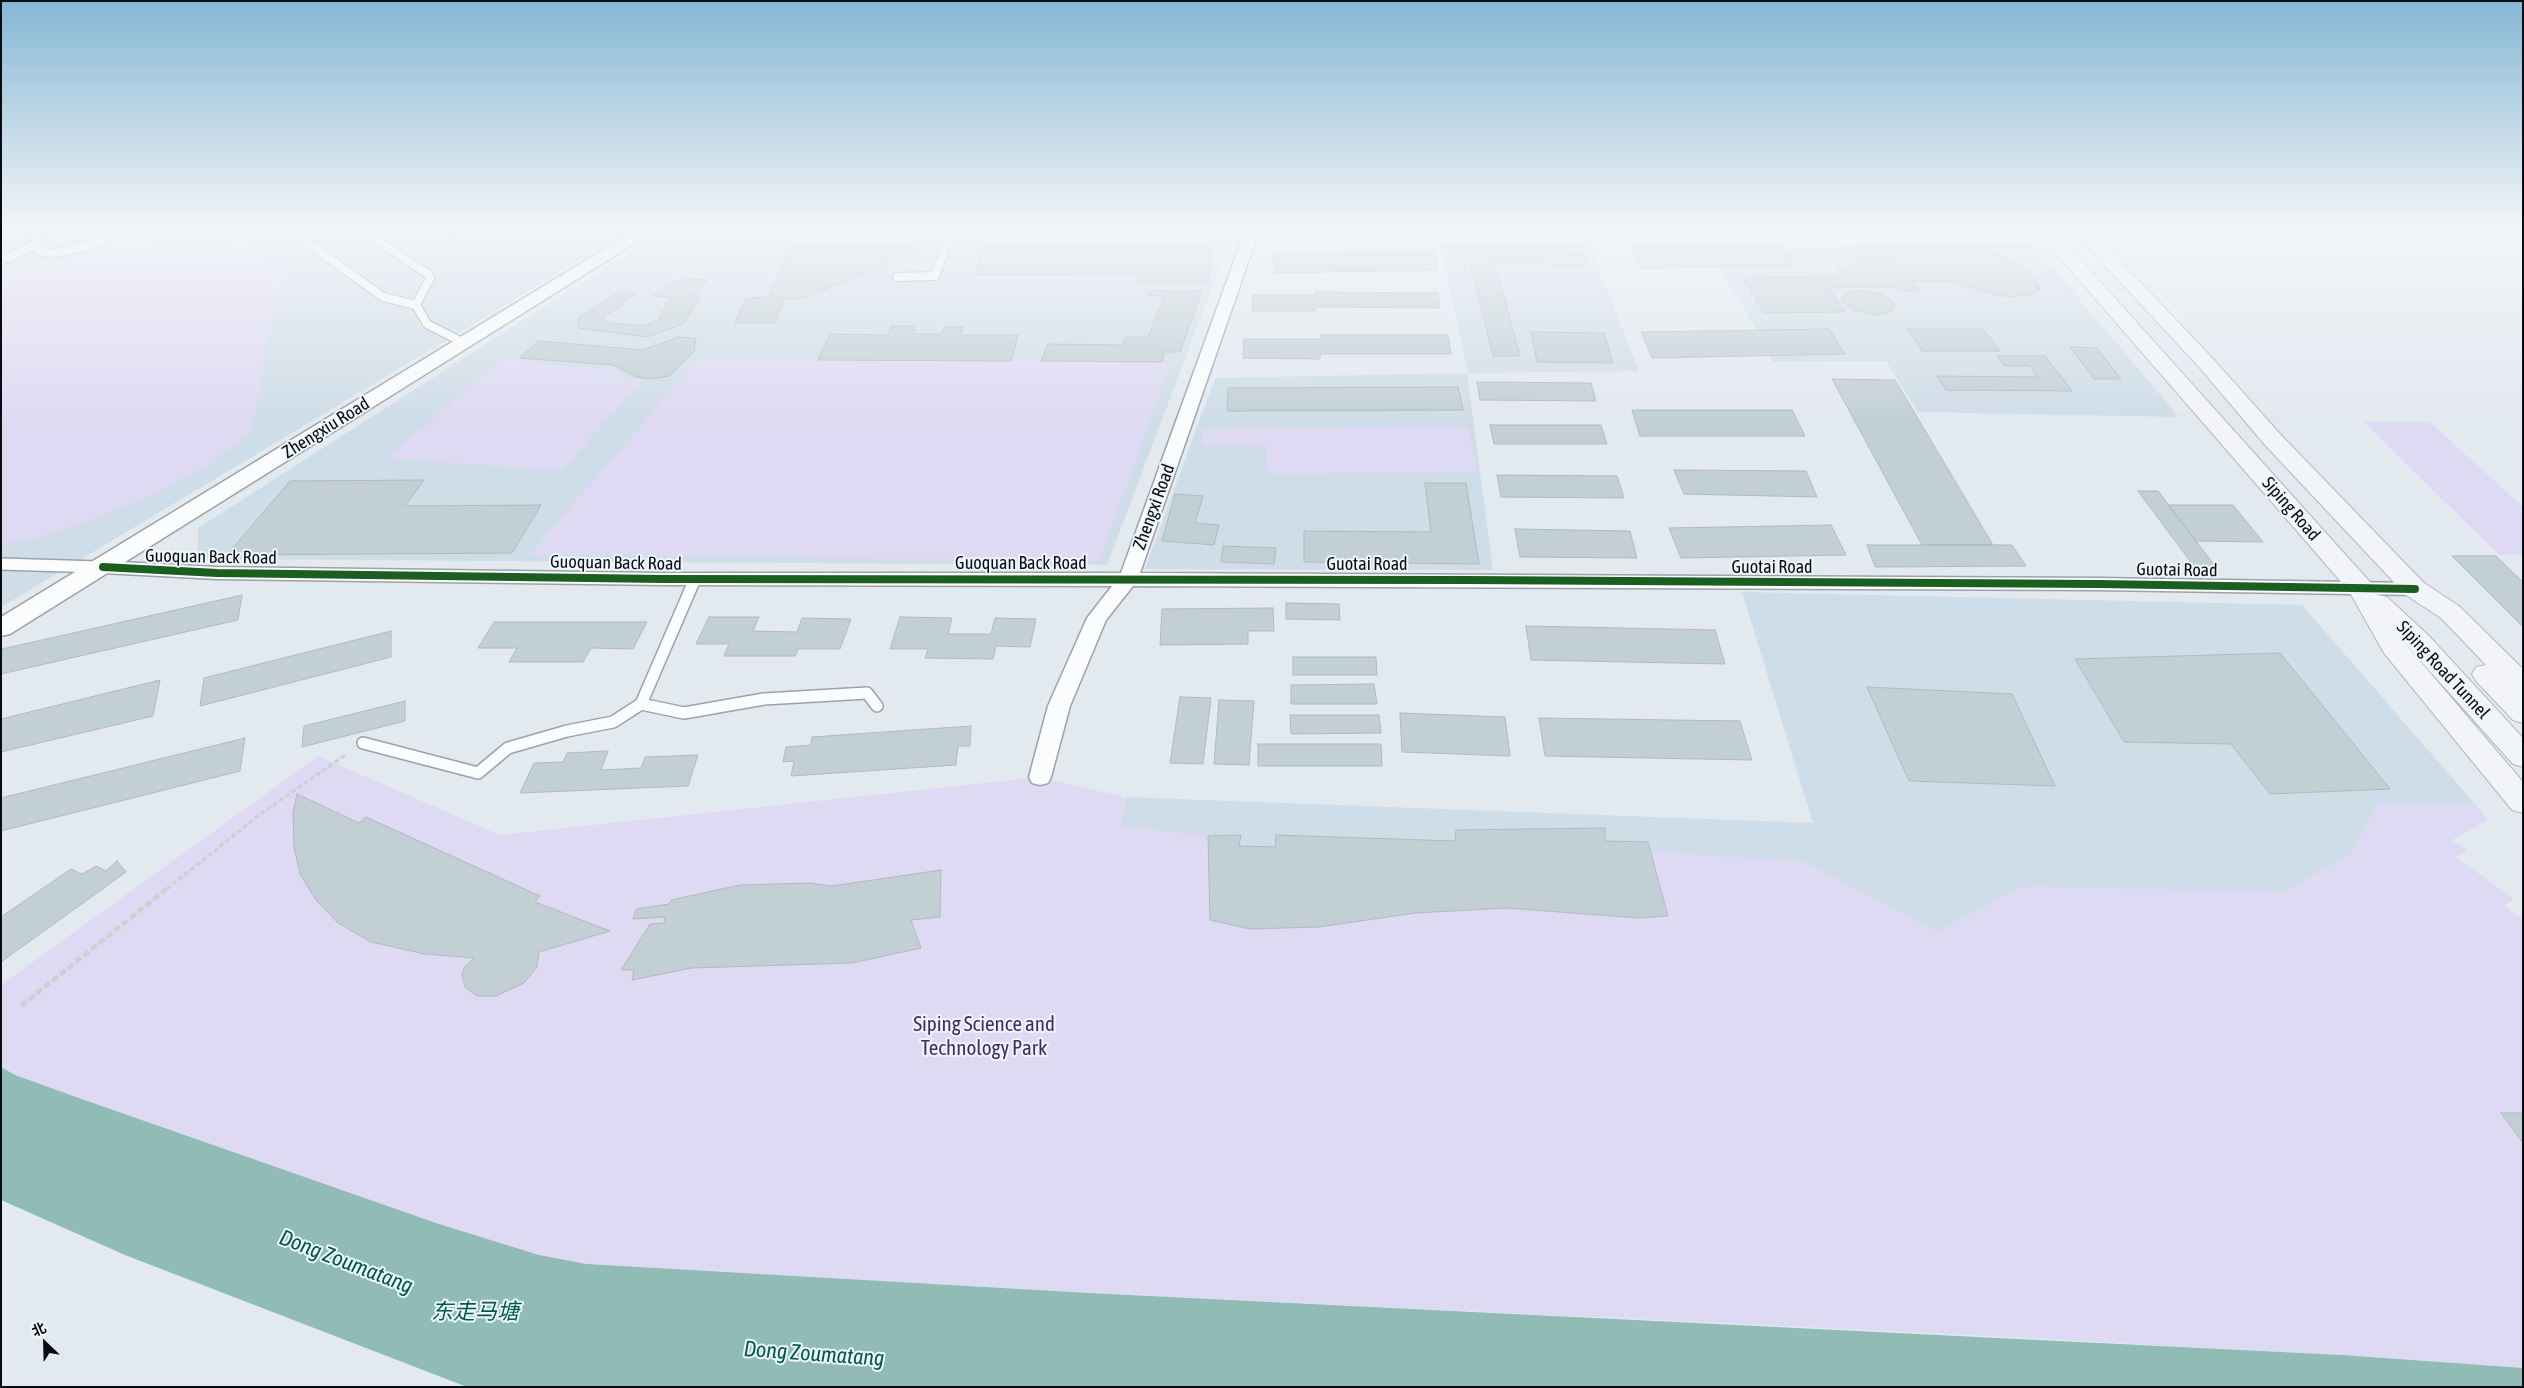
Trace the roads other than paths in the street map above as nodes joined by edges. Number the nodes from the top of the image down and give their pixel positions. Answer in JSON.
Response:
{"nodes":[{"id":1,"x":377,"y":293,"type":"edge"},
{"id":2,"x":422,"y":293,"type":"edge"},
{"id":3,"x":545,"y":293,"type":"edge"},
{"id":4,"x":1230,"y":293,"type":"edge"},
{"id":5,"x":2100,"y":293,"type":"edge"},
{"id":6,"x":2140,"y":293,"type":"edge"},
{"id":7,"x":416,"y":305,"type":"junction"},
{"id":8,"x":464,"y":343,"type":"junction"},
{"id":9,"x":1,"y":564,"type":"edge"},
{"id":10,"x":103,"y":567,"type":"junction"},
{"id":11,"x":1129,"y":578,"type":"junction"},
{"id":12,"x":695,"y":579,"type":"junction"},
{"id":13,"x":2360,"y":587,"type":"junction"},
{"id":14,"x":2415,"y":589,"type":"junction"},
{"id":15,"x":1,"y":628,"type":"edge"},
{"id":16,"x":2523,"y":686,"type":"edge"},
{"id":17,"x":641,"y":704,"type":"junction"},
{"id":18,"x":877,"y":706,"type":"dead end"},
{"id":19,"x":2523,"y":713,"type":"edge"},
{"id":20,"x":363,"y":743,"type":"road end"},
{"id":21,"x":2523,"y":757,"type":"edge"},
{"id":22,"x":1040,"y":777,"type":"dead end"},
{"id":23,"x":2523,"y":802,"type":"edge"}],
"edges":[{"from":1,"to":7,"type":"lane"},
{"from":2,"to":7,"type":"lane"},
{"from":3,"to":8,"type":"street","name":"Zhengxiu Road"},
{"from":4,"to":11,"type":"street","name":"Zhengxi Road"},
{"from":5,"to":13,"type":"main road","name":"Siping Road"},
{"from":6,"to":14,"type":"main road","name":"Siping Road"},
{"from":7,"to":8,"type":"lane"},
{"from":8,"to":10,"type":"street","name":"Zhengxiu Road"},
{"from":9,"to":10,"type":"lane"},
{"from":10,"to":12,"type":"street","name":"Guoquan Back Road"},
{"from":10,"to":15,"type":"street","name":"Zhengxiu Road"},
{"from":11,"to":12,"type":"street","name":"Guoquan Back Road"},
{"from":11,"to":13,"type":"street","name":"Guotai Road"},
{"from":11,"to":22,"type":"street","name":"Zhengxi Road"},
{"from":12,"to":17,"type":"lane"},
{"from":13,"to":14,"type":"street","name":"Guotai Road"},
{"from":13,"to":21,"type":"main road","name":"Siping Road Tunnel"},
{"from":13,"to":23,"type":"main road","name":"Siping Road"},
{"from":14,"to":16,"type":"main road","name":"Siping Road"},
{"from":14,"to":19,"type":"main road","name":"Siping Road Tunnel"},
{"from":17,"to":18,"type":"lane"},
{"from":17,"to":20,"type":"lane"}]}
